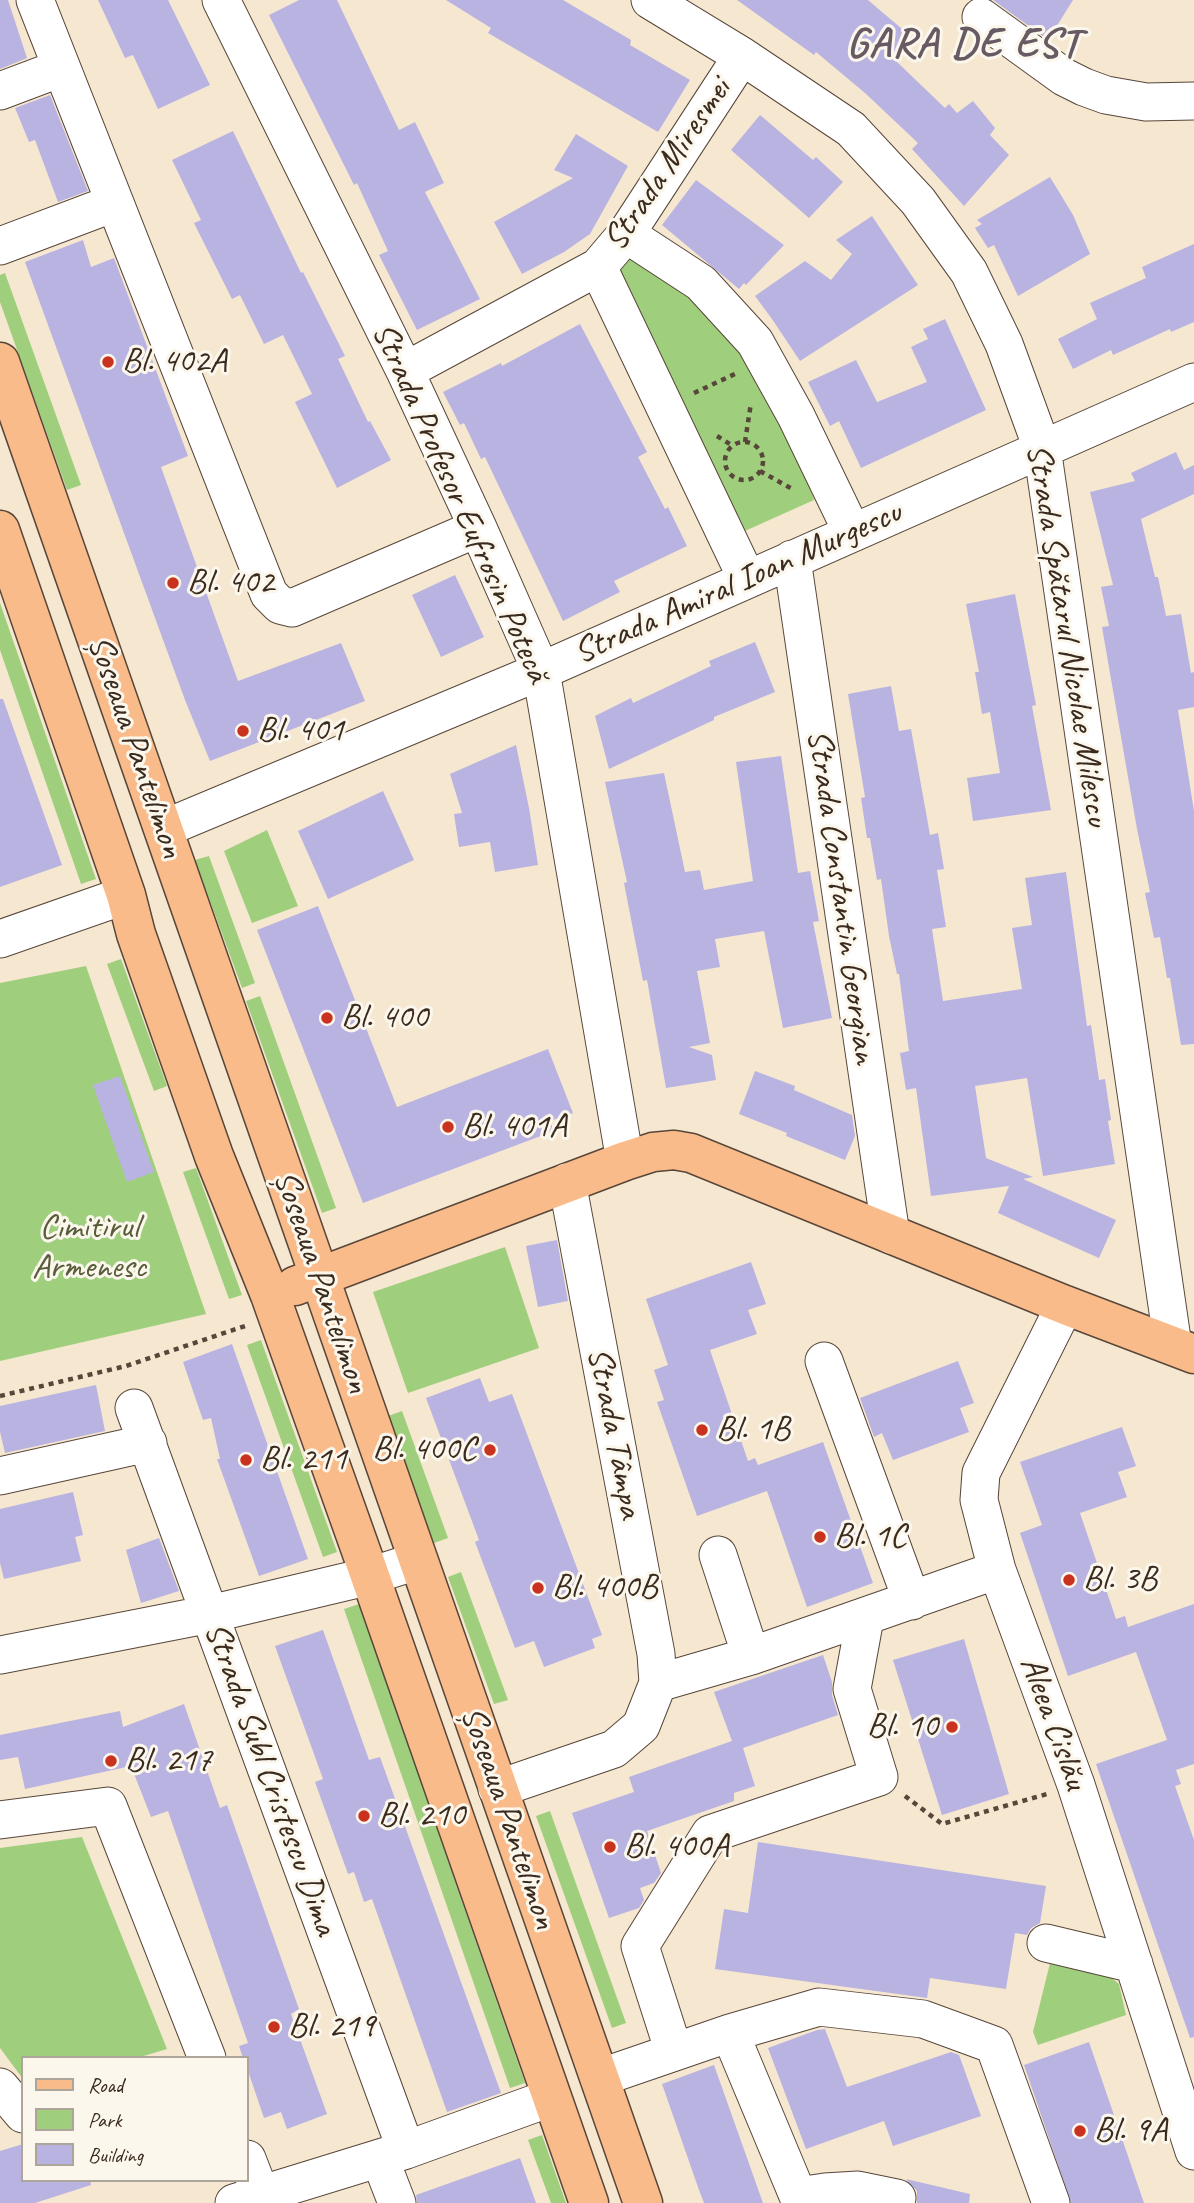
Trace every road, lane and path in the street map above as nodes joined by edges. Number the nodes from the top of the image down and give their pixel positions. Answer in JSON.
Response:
{"nodes":[{"id":1,"x":35,"y":0,"type":"edge"},
{"id":2,"x":220,"y":0,"type":"edge"},
{"id":3,"x":650,"y":0,"type":"edge"},
{"id":4,"x":981,"y":16,"type":"dead end"},
{"id":5,"x":742,"y":56,"type":"junction"},
{"id":6,"x":61,"y":68,"type":"junction"},
{"id":7,"x":0,"y":91,"type":"edge"},
{"id":8,"x":1194,"y":101,"type":"edge"},
{"id":9,"x":114,"y":203,"type":"junction"},
{"id":10,"x":626,"y":234,"type":"junction"},
{"id":11,"x":0,"y":246,"type":"edge"},
{"id":12,"x":598,"y":267,"type":"junction"},
{"id":13,"x":765,"y":360,"type":"junction"},
{"id":14,"x":0,"y":362,"type":"edge"},
{"id":15,"x":405,"y":371,"type":"junction"},
{"id":16,"x":1194,"y":382,"type":"edge"},
{"id":17,"x":664,"y":406,"type":"junction"},
{"id":18,"x":745,"y":442,"type":"joint"},
{"id":19,"x":1042,"y":447,"type":"junction"},
{"id":20,"x":478,"y":528,"type":"junction"},
{"id":21,"x":0,"y":530,"type":"edge"},
{"id":22,"x":852,"y":532,"type":"junction"},
{"id":23,"x":792,"y":559,"type":"junction"},
{"id":24,"x":747,"y":579,"type":"junction"},
{"id":25,"x":541,"y":671,"type":"junction"},
{"id":26,"x":163,"y":829,"type":"junction"},
{"id":27,"x":126,"y":895,"type":"junction"},
{"id":28,"x":0,"y":939,"type":"edge"},
{"id":29,"x":625,"y":1161,"type":"junction"},
{"id":30,"x":567,"y":1182,"type":"junction"},
{"id":31,"x":891,"y":1235,"type":"junction"},
{"id":32,"x":319,"y":1277,"type":"junction"},
{"id":33,"x":273,"y":1305,"type":"junction"},
{"id":34,"x":1065,"y":1305,"type":"junction"},
{"id":35,"x":1184,"y":1350,"type":"edge"},
{"id":36,"x":824,"y":1361,"type":"dead end"},
{"id":37,"x":0,"y":1396,"type":"edge"},
{"id":38,"x":134,"y":1408,"type":"dead end"},
{"id":39,"x":148,"y":1443,"type":"junction"},
{"id":40,"x":0,"y":1476,"type":"edge"},
{"id":41,"x":718,"y":1556,"type":"dead end"},
{"id":42,"x":418,"y":1561,"type":"junction"},
{"id":43,"x":997,"y":1570,"type":"junction"},
{"id":44,"x":370,"y":1576,"type":"junction"},
{"id":45,"x":912,"y":1601,"type":"junction"},
{"id":46,"x":210,"y":1614,"type":"junction"},
{"id":47,"x":865,"y":1618,"type":"junction"},
{"id":48,"x":0,"y":1655,"type":"edge"},
{"id":49,"x":751,"y":1656,"type":"junction"},
{"id":50,"x":658,"y":1683,"type":"junction"},
{"id":51,"x":879,"y":1777,"type":"junction"},
{"id":52,"x":1076,"y":1785,"type":"junction"},
{"id":53,"x":498,"y":1789,"type":"junction"},
{"id":54,"x":0,"y":1820,"type":"edge"},
{"id":55,"x":1046,"y":1943,"type":"dead end"},
{"id":56,"x":1134,"y":1964,"type":"junction"},
{"id":57,"x":730,"y":2033,"type":"junction"},
{"id":58,"x":674,"y":2053,"type":"junction"},
{"id":59,"x":206,"y":2056,"type":"edge"},
{"id":60,"x":599,"y":2078,"type":"junction"},
{"id":61,"x":0,"y":2087,"type":"edge"},
{"id":62,"x":1184,"y":2087,"type":"edge"},
{"id":63,"x":550,"y":2098,"type":"junction"},
{"id":64,"x":21,"y":2112,"type":"edge"},
{"id":65,"x":1194,"y":2151,"type":"edge"},
{"id":66,"x":393,"y":2155,"type":"junction"},
{"id":67,"x":897,"y":2198,"type":"dead end"},
{"id":68,"x":247,"y":2199,"type":"edge"},
{"id":69,"x":799,"y":2199,"type":"edge"},
{"id":70,"x":397,"y":2203,"type":"edge"},
{"id":71,"x":589,"y":2203,"type":"edge"},
{"id":72,"x":642,"y":2203,"type":"edge"},
{"id":73,"x":1051,"y":2203,"type":"edge"}],
"edges":[{"from":1,"to":6,"type":"street"},
{"from":2,"to":15,"type":"street","name":"Strada Profesor Eufrosin Potecă"},
{"from":3,"to":5,"type":"street","name":"Strada Spătarul Nicolae Milescu"},
{"from":4,"to":8,"type":"street"},
{"from":5,"to":10,"type":"street","name":"Strada Miresmei"},
{"from":5,"to":19,"type":"street","name":"Strada Spătarul Nicolae Milescu"},
{"from":6,"to":7,"type":"street"},
{"from":6,"to":9,"type":"street"},
{"from":9,"to":11,"type":"street"},
{"from":9,"to":20,"type":"street"},
{"from":10,"to":12,"type":"street","name":"Strada Miresmei"},
{"from":10,"to":13,"type":"street"},
{"from":12,"to":15,"type":"street","name":"Strada Miresmei"},
{"from":12,"to":17,"type":"street"},
{"from":13,"to":17,"type":"path"},
{"from":13,"to":22,"type":"street"},
{"from":14,"to":26,"type":"main road","name":"Șoseaua Pantelimon"},
{"from":15,"to":20,"type":"street","name":"Strada Profesor Eufrosin Potecă"},
{"from":16,"to":19,"type":"street","name":"Strada Amiral Ioan Murgescu"},
{"from":17,"to":24,"type":"street"},
{"from":18,"to":18,"type":"path"},
{"from":19,"to":22,"type":"street","name":"Strada Amiral Ioan Murgescu"},
{"from":19,"to":35,"type":"street","name":"Strada Spătarul Nicolae Milescu"},
{"from":20,"to":25,"type":"street","name":"Strada Profesor Eufrosin Potecă"},
{"from":21,"to":27,"type":"main road","name":"Șoseaua Pantelimon"},
{"from":22,"to":23,"type":"street","name":"Strada Amiral Ioan Murgescu"},
{"from":23,"to":24,"type":"street","name":"Strada Amiral Ioan Murgescu"},
{"from":23,"to":31,"type":"street","name":"Strada Constantin Georgian"},
{"from":24,"to":25,"type":"street","name":"Strada Amiral Ioan Murgescu"},
{"from":25,"to":26,"type":"street","name":"Strada Amiral Ioan Murgescu"},
{"from":25,"to":29,"type":"street","name":"Strada Profesor Eufrosin Potecă"},
{"from":26,"to":32,"type":"main road","name":"Șoseaua Pantelimon"},
{"from":27,"to":28,"type":"street"},
{"from":27,"to":33,"type":"main road","name":"Șoseaua Pantelimon"},
{"from":29,"to":30,"type":"main road"},
{"from":29,"to":31,"type":"main road"},
{"from":30,"to":32,"type":"main road"},
{"from":30,"to":50,"type":"street","name":"Strada Tâmpa"},
{"from":31,"to":34,"type":"main road"},
{"from":32,"to":33,"type":"main road"},
{"from":32,"to":42,"type":"main road","name":"Șoseaua Pantelimon"},
{"from":33,"to":37,"type":"path"},
{"from":33,"to":44,"type":"main road","name":"Șoseaua Pantelimon"},
{"from":34,"to":35,"type":"main road"},
{"from":34,"to":43,"type":"street","name":"Aleea Cislău"},
{"from":36,"to":45,"type":"street"},
{"from":38,"to":39,"type":"street","name":"Strada Subl Cristescu Dima"},
{"from":39,"to":40,"type":"street"},
{"from":39,"to":46,"type":"street","name":"Strada Subl Cristescu Dima"},
{"from":41,"to":49,"type":"street"},
{"from":42,"to":44,"type":"street"},
{"from":42,"to":53,"type":"main road","name":"Șoseaua Pantelimon"},
{"from":43,"to":45,"type":"street"},
{"from":43,"to":52,"type":"street","name":"Aleea Cislău"},
{"from":44,"to":46,"type":"street"},
{"from":44,"to":63,"type":"main road","name":"Șoseaua Pantelimon"},
{"from":45,"to":47,"type":"street"},
{"from":46,"to":48,"type":"street"},
{"from":46,"to":66,"type":"street","name":"Strada Subl Cristescu Dima"},
{"from":47,"to":49,"type":"street"},
{"from":47,"to":51,"type":"street"},
{"from":49,"to":50,"type":"street"},
{"from":50,"to":53,"type":"street","name":"Strada Tâmpa"},
{"from":51,"to":52,"type":"path"},
{"from":51,"to":58,"type":"street"},
{"from":52,"to":56,"type":"street","name":"Aleea Cislău"},
{"from":53,"to":60,"type":"main road","name":"Șoseaua Pantelimon"},
{"from":54,"to":59,"type":"street"},
{"from":55,"to":56,"type":"street"},
{"from":56,"to":62,"type":"street","name":"Aleea Cislău"},
{"from":57,"to":58,"type":"street"},
{"from":57,"to":69,"type":"street"},
{"from":57,"to":73,"type":"street"},
{"from":58,"to":60,"type":"street"},
{"from":60,"to":72,"type":"main road","name":"Șoseaua Pantelimon"},
{"from":61,"to":64,"type":"street"},
{"from":62,"to":65,"type":"street","name":"Aleea Cislău"},
{"from":63,"to":66,"type":"street"},
{"from":63,"to":71,"type":"main road","name":"Șoseaua Pantelimon"},
{"from":66,"to":68,"type":"street"},
{"from":66,"to":70,"type":"street","name":"Strada Subl Cristescu Dima"},
{"from":67,"to":69,"type":"street"}]}
